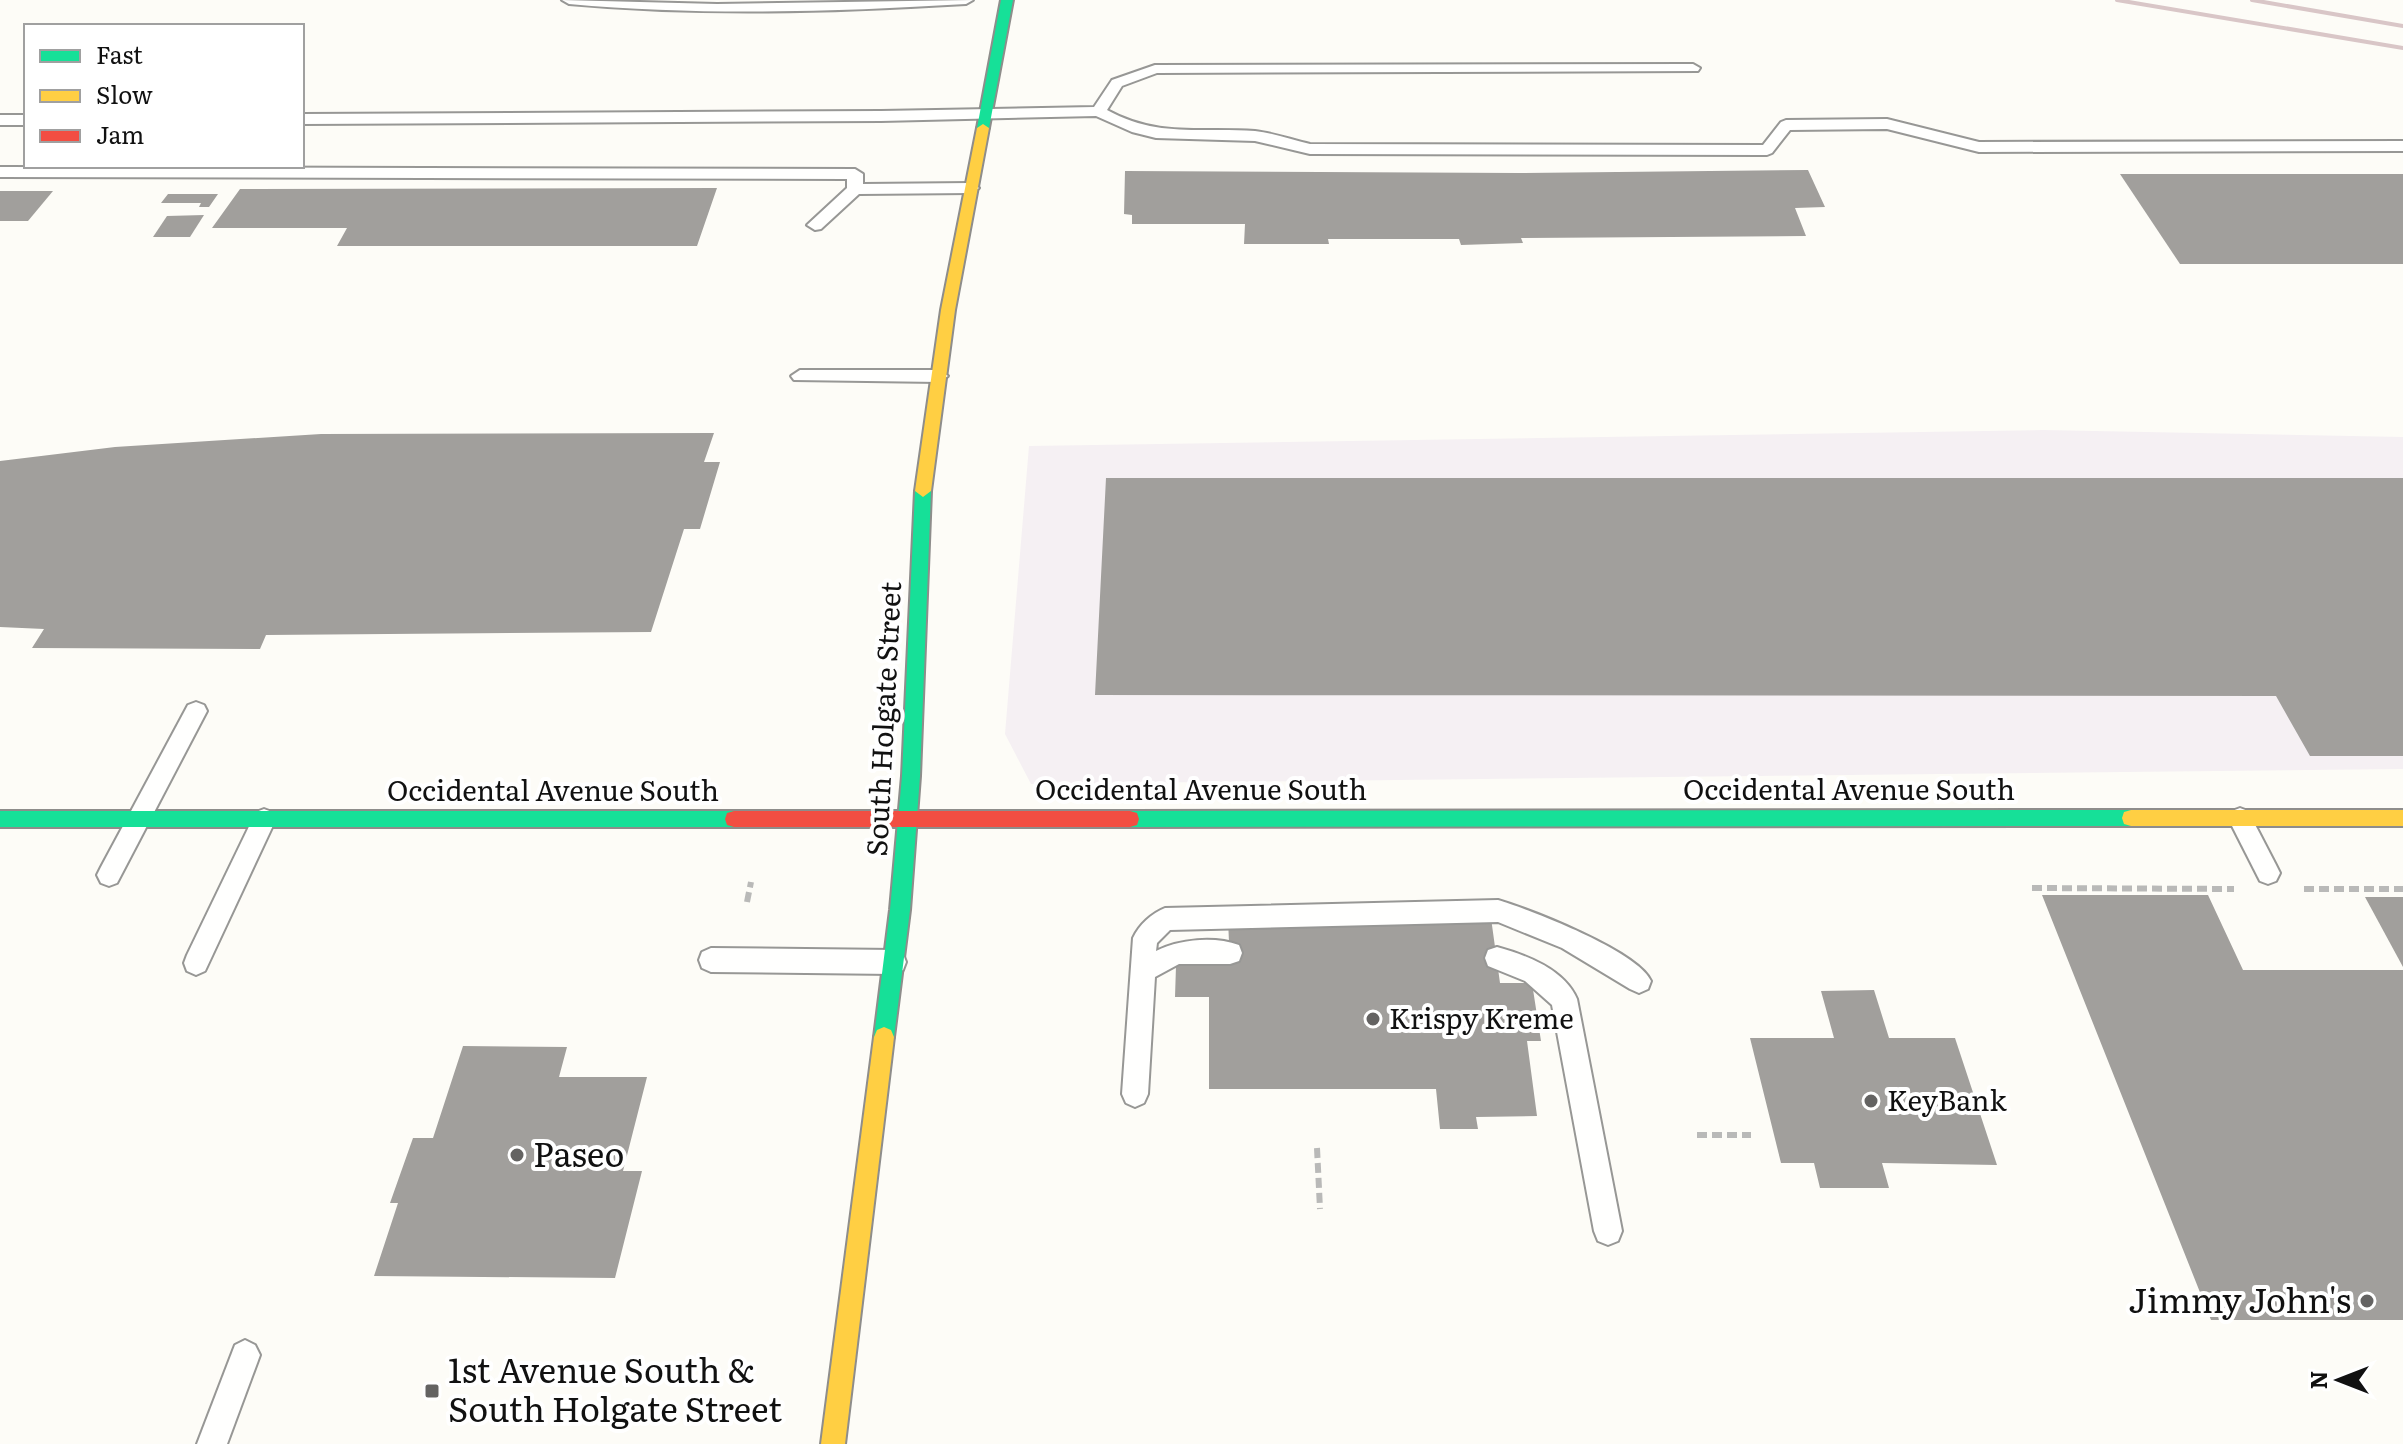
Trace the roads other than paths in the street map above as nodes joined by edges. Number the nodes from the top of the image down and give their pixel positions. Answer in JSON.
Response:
{"nodes":[{"id":1,"x":569,"y":0,"type":"edge"},
{"id":2,"x":966,"y":0,"type":"edge"},
{"id":3,"x":1007,"y":0,"type":"edge"},
{"id":4,"x":1693,"y":68,"type":"dead end"},
{"id":5,"x":1099,"y":111,"type":"junction"},
{"id":6,"x":985,"y":112,"type":"junction"},
{"id":7,"x":304,"y":119,"type":"edge"},
{"id":8,"x":0,"y":120,"type":"edge"},
{"id":9,"x":24,"y":120,"type":"edge"},
{"id":10,"x":2403,"y":146,"type":"edge"},
{"id":11,"x":0,"y":172,"type":"edge"},
{"id":12,"x":971,"y":188,"type":"junction"},
{"id":13,"x":855,"y":189,"type":"junction"},
{"id":14,"x":815,"y":225,"type":"dead end"},
{"id":15,"x":800,"y":376,"type":"dead end"},
{"id":16,"x":939,"y":376,"type":"junction"},
{"id":17,"x":196,"y":711,"type":"dead end"},
{"id":18,"x":2240,"y":818,"type":"junction"},
{"id":19,"x":2403,"y":818,"type":"edge"},
{"id":20,"x":0,"y":819,"type":"edge"},
{"id":21,"x":139,"y":819,"type":"junction"},
{"id":22,"x":264,"y":819,"type":"junction"},
{"id":23,"x":908,"y":819,"type":"junction"},
{"id":24,"x":2268,"y":873,"type":"dead end"},
{"id":25,"x":109,"y":875,"type":"dead end"},
{"id":26,"x":1230,"y":953,"type":"dead end"},
{"id":27,"x":1497,"y":958,"type":"dead end"},
{"id":28,"x":711,"y":960,"type":"dead end"},
{"id":29,"x":894,"y":962,"type":"junction"},
{"id":30,"x":196,"y":963,"type":"dead end"},
{"id":31,"x":1141,"y":972,"type":"junction"},
{"id":32,"x":1639,"y":981,"type":"dead end"},
{"id":33,"x":1135,"y":1094,"type":"dead end"},
{"id":34,"x":1608,"y":1231,"type":"dead end"},
{"id":35,"x":245,"y":1355,"type":"dead end"},
{"id":36,"x":212,"y":1444,"type":"edge"},
{"id":37,"x":833,"y":1444,"type":"edge"}],
"edges":[{"from":1,"to":2,"type":"lane"},
{"from":3,"to":6,"type":"street","name":"South Holgate Street"},
{"from":4,"to":5,"type":"lane"},
{"from":5,"to":6,"type":"lane"},
{"from":5,"to":10,"type":"lane"},
{"from":6,"to":7,"type":"lane"},
{"from":6,"to":12,"type":"street","name":"South Holgate Street"},
{"from":8,"to":9,"type":"lane"},
{"from":11,"to":13,"type":"lane"},
{"from":12,"to":13,"type":"lane"},
{"from":12,"to":16,"type":"street","name":"South Holgate Street"},
{"from":13,"to":14,"type":"lane"},
{"from":15,"to":16,"type":"lane"},
{"from":16,"to":23,"type":"street","name":"South Holgate Street"},
{"from":17,"to":21,"type":"lane"},
{"from":18,"to":19,"type":"street","name":"Occidental Avenue South"},
{"from":18,"to":23,"type":"street","name":"Occidental Avenue South"},
{"from":18,"to":24,"type":"lane"},
{"from":20,"to":21,"type":"street","name":"Occidental Avenue South"},
{"from":21,"to":22,"type":"street","name":"Occidental Avenue South"},
{"from":21,"to":25,"type":"lane"},
{"from":22,"to":23,"type":"street","name":"Occidental Avenue South"},
{"from":22,"to":30,"type":"lane"},
{"from":23,"to":29,"type":"street","name":"South Holgate Street"},
{"from":26,"to":31,"type":"lane"},
{"from":27,"to":34,"type":"lane"},
{"from":28,"to":29,"type":"lane"},
{"from":29,"to":37,"type":"street","name":"South Holgate Street"},
{"from":31,"to":32,"type":"lane"},
{"from":31,"to":33,"type":"lane"},
{"from":35,"to":36,"type":"lane"}]}
